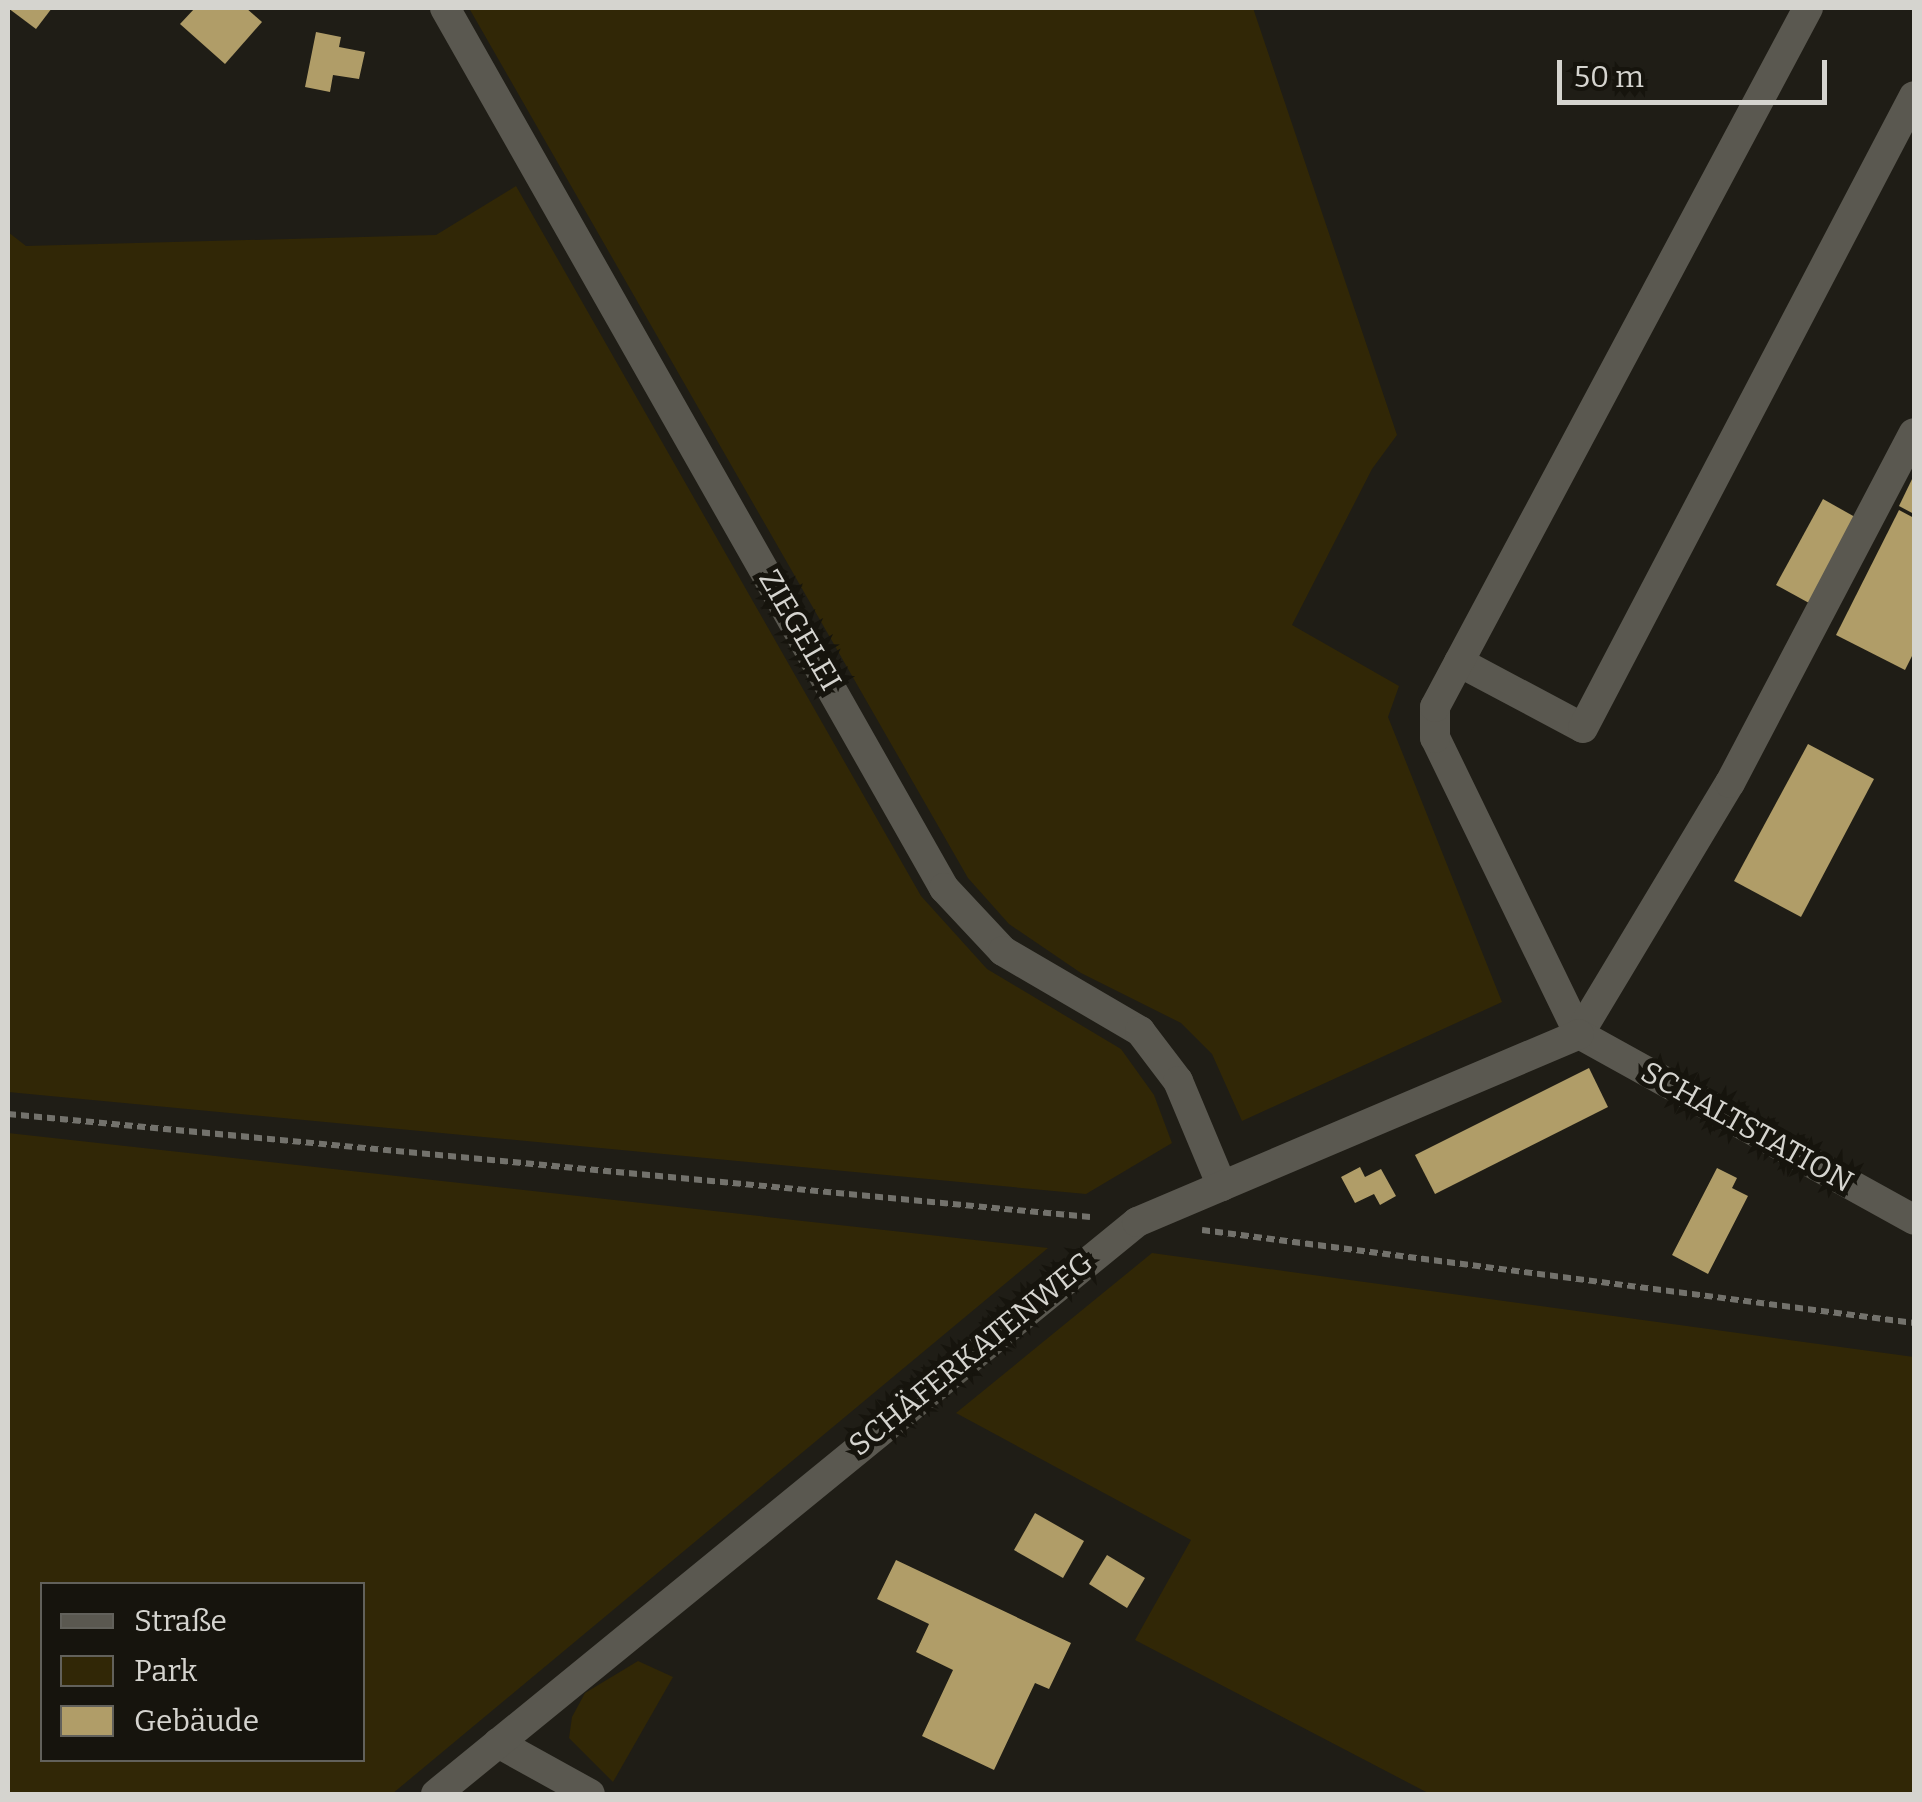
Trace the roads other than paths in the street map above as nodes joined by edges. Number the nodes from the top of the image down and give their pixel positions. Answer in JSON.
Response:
{"nodes":[{"id":1,"x":445,"y":8,"type":"edge"},
{"id":2,"x":1808,"y":8,"type":"edge"},
{"id":3,"x":1914,"y":96,"type":"edge"},
{"id":4,"x":1914,"y":433,"type":"edge"},
{"id":5,"x":1459,"y":662,"type":"junction"},
{"id":6,"x":1579,"y":1034,"type":"junction"},
{"id":7,"x":1222,"y":1186,"type":"junction"},
{"id":8,"x":1914,"y":1220,"type":"edge"},
{"id":9,"x":498,"y":1743,"type":"junction"},
{"id":10,"x":436,"y":1794,"type":"edge"},
{"id":11,"x":590,"y":1794,"type":"edge"}],
"edges":[{"from":1,"to":7,"type":"street","name":"ZIEGELEI"},
{"from":2,"to":5,"type":"street"},
{"from":3,"to":5,"type":"street"},
{"from":4,"to":6,"type":"street"},
{"from":5,"to":6,"type":"street"},
{"from":6,"to":7,"type":"street","name":"SCHÄFERKATENWEG"},
{"from":6,"to":8,"type":"street","name":"SCHALTSTATION"},
{"from":7,"to":9,"type":"street","name":"SCHÄFERKATENWEG"},
{"from":9,"to":10,"type":"street","name":"SCHÄFERKATENWEG"},
{"from":9,"to":11,"type":"street"}]}
